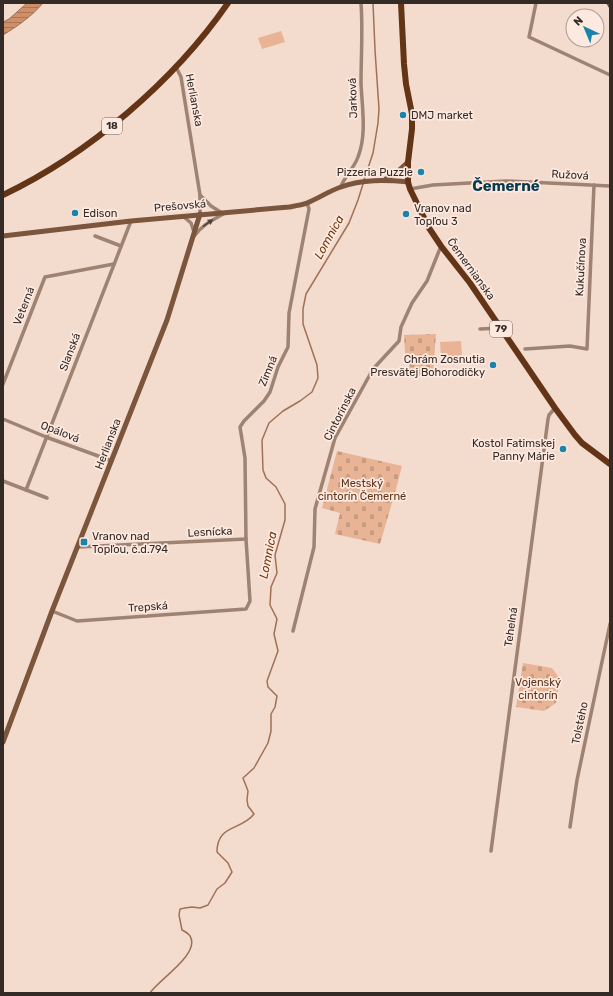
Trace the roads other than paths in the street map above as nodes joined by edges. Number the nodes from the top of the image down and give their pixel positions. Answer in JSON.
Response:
{"nodes":[{"id":1,"x":228,"y":3,"type":"edge"},
{"id":2,"x":362,"y":3,"type":"edge"},
{"id":3,"x":401,"y":3,"type":"edge"},
{"id":4,"x":536,"y":3,"type":"edge"},
{"id":5,"x":176,"y":67,"type":"junction"},
{"id":6,"x":610,"y":75,"type":"edge"},
{"id":7,"x":408,"y":162,"type":"junction"},
{"id":8,"x":385,"y":180,"type":"junction"},
{"id":9,"x":408,"y":182,"type":"junction"},
{"id":10,"x":341,"y":186,"type":"junction"},
{"id":11,"x":594,"y":186,"type":"junction"},
{"id":12,"x":610,"y":186,"type":"edge"},
{"id":13,"x":410,"y":189,"type":"junction"},
{"id":14,"x":3,"y":195,"type":"edge"},
{"id":15,"x":200,"y":195,"type":"junction"},
{"id":16,"x":307,"y":203,"type":"junction"},
{"id":17,"x":225,"y":213,"type":"junction"},
{"id":18,"x":200,"y":214,"type":"junction"},
{"id":19,"x":183,"y":216,"type":"junction"},
{"id":20,"x":131,"y":221,"type":"junction"},
{"id":21,"x":194,"y":232,"type":"junction"},
{"id":22,"x":3,"y":236,"type":"edge"},
{"id":23,"x":95,"y":236,"type":"dead end"},
{"id":24,"x":192,"y":239,"type":"junction"},
{"id":25,"x":121,"y":246,"type":"junction"},
{"id":26,"x":441,"y":246,"type":"junction"},
{"id":27,"x":114,"y":264,"type":"junction"},
{"id":28,"x":501,"y":328,"type":"junction"},
{"id":29,"x":480,"y":329,"type":"dead end"},
{"id":30,"x":525,"y":349,"type":"dead end"},
{"id":31,"x":3,"y":384,"type":"edge"},
{"id":32,"x":555,"y":408,"type":"junction"},
{"id":33,"x":3,"y":419,"type":"edge"},
{"id":34,"x":46,"y":437,"type":"junction"},
{"id":35,"x":112,"y":461,"type":"junction"},
{"id":36,"x":610,"y":464,"type":"edge"},
{"id":37,"x":3,"y":481,"type":"edge"},
{"id":38,"x":26,"y":490,"type":"junction"},
{"id":39,"x":47,"y":498,"type":"dead end"},
{"id":40,"x":246,"y":539,"type":"junction"},
{"id":41,"x":78,"y":547,"type":"junction"},
{"id":42,"x":246,"y":609,"type":"joint"},
{"id":43,"x":52,"y":611,"type":"junction"},
{"id":44,"x":610,"y":624,"type":"edge"},
{"id":45,"x":293,"y":631,"type":"dead end"},
{"id":46,"x":3,"y":742,"type":"edge"},
{"id":47,"x":570,"y":827,"type":"dead end"},
{"id":48,"x":490,"y":851,"type":"dead end"}],
"edges":[{"from":1,"to":5,"type":"main road","name":"Herlianska","number":"18"},
{"from":2,"to":10,"type":"street","name":"Jarková"},
{"from":3,"to":7,"type":"main road","name":"Čemernianska","number":"79"},
{"from":4,"to":6,"type":"street"},
{"from":5,"to":14,"type":"main road","number":"18"},
{"from":5,"to":15,"type":"street","name":"Herlianska"},
{"from":7,"to":8,"type":"main road"},
{"from":7,"to":9,"type":"main road","name":"Čemernianska","number":"79"},
{"from":8,"to":9,"type":"main road","name":"Prešovská"},
{"from":8,"to":10,"type":"main road","name":"Prešovská"},
{"from":9,"to":13,"type":"main road","name":"Čemernianska","number":"79"},
{"from":10,"to":16,"type":"main road","name":"Prešovská"},
{"from":11,"to":12,"type":"street","name":"Ružová"},
{"from":11,"to":13,"type":"street","name":"Ružová"},
{"from":11,"to":30,"type":"street","name":"Kukučínova"},
{"from":13,"to":26,"type":"main road","name":"Čemernianska","number":"79"},
{"from":15,"to":17,"type":"street"},
{"from":15,"to":18,"type":"street","name":"Herlianska"},
{"from":16,"to":17,"type":"main road","name":"Prešovská"},
{"from":16,"to":40,"type":"street","name":"Zimná"},
{"from":17,"to":18,"type":"main road","name":"Prešovská"},
{"from":24,"to":17,"type":"street","one_way":true},
{"from":18,"to":19,"type":"main road","name":"Prešovská"},
{"from":18,"to":21,"type":"main road","name":"Herlianska"},
{"from":19,"to":20,"type":"main road","name":"Prešovská"},
{"from":19,"to":21,"type":"street"},
{"from":20,"to":22,"type":"main road","name":"Prešovská"},
{"from":20,"to":25,"type":"street","name":"Slanská"},
{"from":21,"to":24,"type":"main road","name":"Herlianska"},
{"from":23,"to":25,"type":"street"},
{"from":24,"to":35,"type":"main road","name":"Herlianska"},
{"from":25,"to":27,"type":"street","name":"Slanská"},
{"from":26,"to":28,"type":"main road","name":"Čemernianska","number":"79"},
{"from":26,"to":45,"type":"street","name":"Cintorínska"},
{"from":27,"to":31,"type":"street","name":"Veterná"},
{"from":27,"to":34,"type":"street","name":"Slanská"},
{"from":28,"to":29,"type":"street"},
{"from":28,"to":32,"type":"main road","name":"Čemernianska","number":"79"},
{"from":32,"to":36,"type":"main road","name":"Čemernianska","number":"79"},
{"from":32,"to":48,"type":"street","name":"Tehelná"},
{"from":33,"to":34,"type":"street","name":"Opálová"},
{"from":34,"to":35,"type":"street","name":"Opálová"},
{"from":34,"to":38,"type":"street","name":"Slanská"},
{"from":35,"to":41,"type":"main road","name":"Herlianska"},
{"from":37,"to":38,"type":"street"},
{"from":38,"to":39,"type":"street"},
{"from":40,"to":41,"type":"street","name":"Lesnícka"},
{"from":40,"to":42,"type":"street","name":"Zimná"},
{"from":41,"to":43,"type":"main road","name":"Herlianska"},
{"from":42,"to":43,"type":"street","name":"Trepská"},
{"from":43,"to":46,"type":"main road","name":"Herlianska"},
{"from":44,"to":47,"type":"street","name":"Tolstého"}]}
